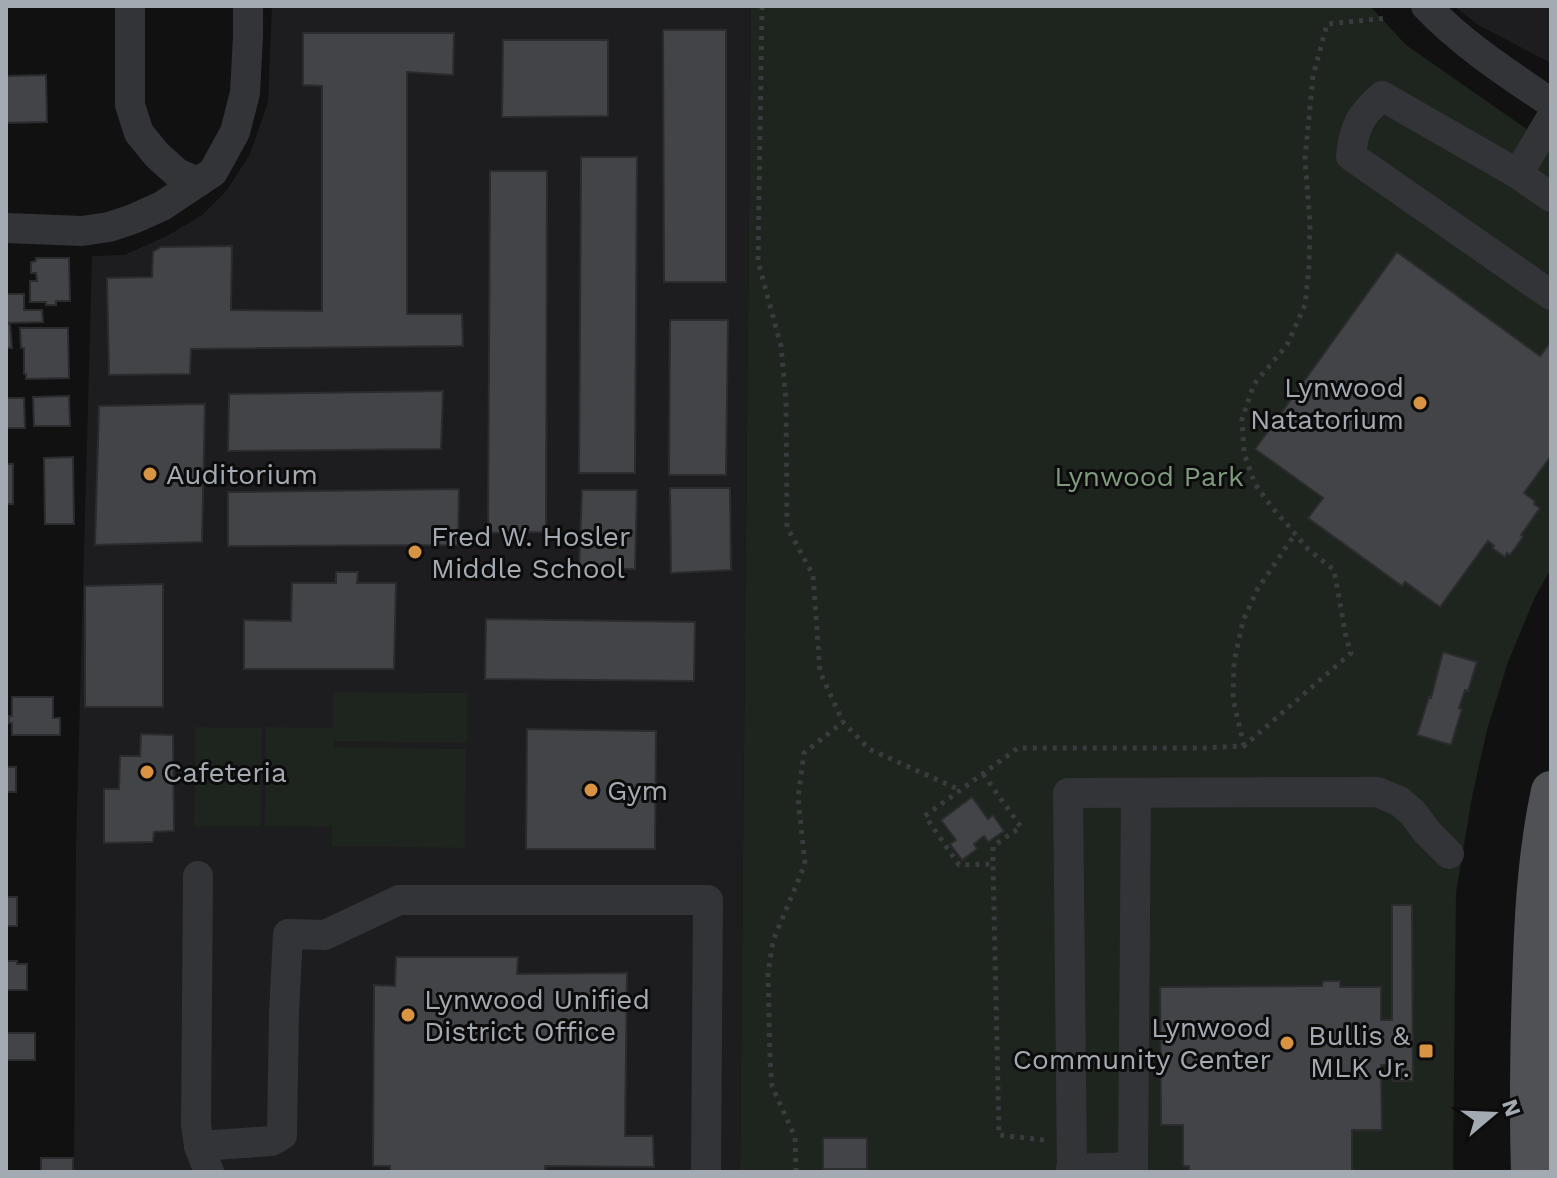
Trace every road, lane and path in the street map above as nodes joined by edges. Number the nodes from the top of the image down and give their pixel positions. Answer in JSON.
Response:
{"nodes":[{"id":1,"x":130,"y":6,"type":"edge"},
{"id":2,"x":248,"y":6,"type":"edge"},
{"id":3,"x":762,"y":6,"type":"edge"},
{"id":4,"x":1426,"y":6,"type":"edge"},
{"id":5,"x":1388,"y":18,"type":"dead end"},
{"id":6,"x":1551,"y":103,"type":"edge"},
{"id":7,"x":1551,"y":118,"type":"edge"},
{"id":8,"x":1518,"y":174,"type":"junction"},
{"id":9,"x":198,"y":182,"type":"junction"},
{"id":10,"x":1551,"y":197,"type":"edge"},
{"id":11,"x":6,"y":228,"type":"edge"},
{"id":12,"x":1551,"y":295,"type":"edge"},
{"id":13,"x":1295,"y":534,"type":"junction"},
{"id":14,"x":843,"y":722,"type":"junction"},
{"id":15,"x":1244,"y":746,"type":"junction"},
{"id":16,"x":983,"y":774,"type":"junction"},
{"id":17,"x":961,"y":790,"type":"junction"},
{"id":18,"x":1551,"y":791,"type":"edge"},
{"id":19,"x":1136,"y":793,"type":"junction"},
{"id":20,"x":1449,"y":854,"type":"dead end"},
{"id":21,"x":993,"y":864,"type":"junction"},
{"id":22,"x":198,"y":876,"type":"dead end"},
{"id":23,"x":1543,"y":892,"type":"edge"},
{"id":24,"x":1540,"y":1086,"type":"edge"},
{"id":25,"x":1045,"y":1141,"type":"dead end"},
{"id":26,"x":204,"y":1159,"type":"edge"},
{"id":27,"x":1072,"y":1170,"type":"edge"},
{"id":28,"x":706,"y":1172,"type":"edge"},
{"id":29,"x":796,"y":1172,"type":"edge"},
{"id":30,"x":1531,"y":1172,"type":"edge"}],
"edges":[{"from":1,"to":9,"type":"street"},
{"from":2,"to":9,"type":"street"},
{"from":3,"to":14,"type":"path"},
{"from":4,"to":6,"type":"street"},
{"from":5,"to":13,"type":"path"},
{"from":7,"to":8,"type":"street"},
{"from":8,"to":10,"type":"street"},
{"from":8,"to":12,"type":"street"},
{"from":9,"to":11,"type":"street"},
{"from":13,"to":15,"type":"path"},
{"from":13,"to":15,"type":"path"},
{"from":14,"to":17,"type":"path"},
{"from":14,"to":29,"type":"path"},
{"from":15,"to":16,"type":"path"},
{"from":16,"to":17,"type":"path"},
{"from":16,"to":21,"type":"path"},
{"from":17,"to":21,"type":"path"},
{"from":18,"to":23,"type":"main road"},
{"from":19,"to":20,"type":"street"},
{"from":19,"to":27,"type":"street"},
{"from":19,"to":27,"type":"street"},
{"from":21,"to":25,"type":"path"},
{"from":22,"to":26,"type":"street"},
{"from":23,"to":24,"type":"main road"},
{"from":24,"to":30,"type":"main road"},
{"from":26,"to":28,"type":"street"}]}
